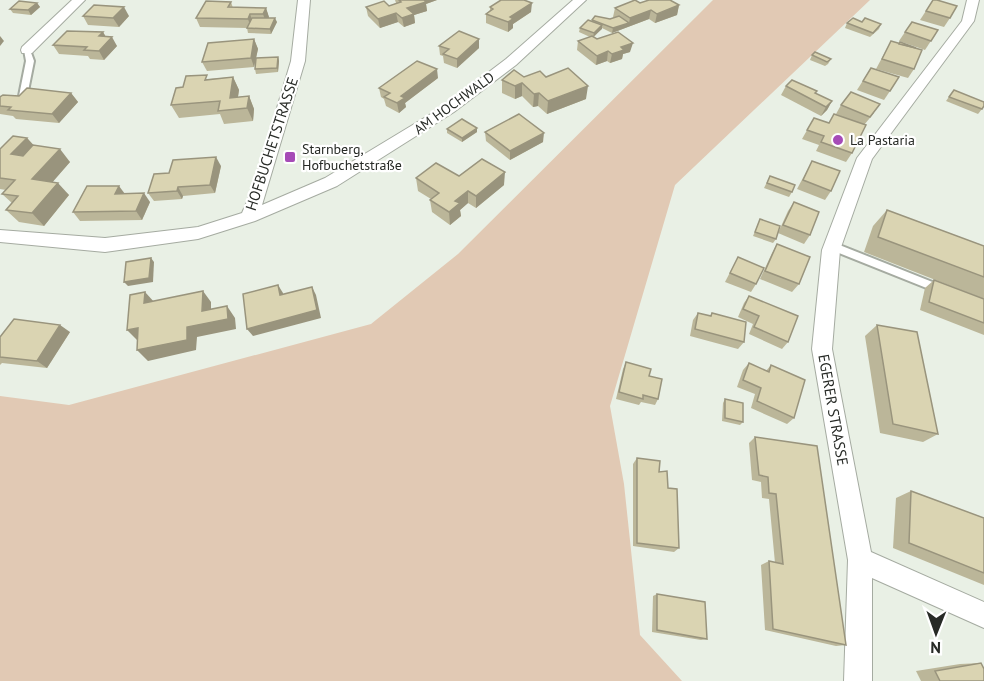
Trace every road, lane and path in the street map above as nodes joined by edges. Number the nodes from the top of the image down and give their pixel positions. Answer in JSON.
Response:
{"nodes":[{"id":1,"x":79,"y":0,"type":"edge"},
{"id":2,"x":304,"y":0,"type":"edge"},
{"id":3,"x":580,"y":0,"type":"edge"},
{"id":4,"x":973,"y":0,"type":"edge"},
{"id":5,"x":27,"y":50,"type":"joint"},
{"id":6,"x":22,"y":101,"type":"edge"},
{"id":7,"x":249,"y":217,"type":"junction"},
{"id":8,"x":0,"y":236,"type":"edge"},
{"id":9,"x":832,"y":246,"type":"junction"},
{"id":10,"x":951,"y":294,"type":"edge"},
{"id":11,"x":860,"y":560,"type":"junction"},
{"id":12,"x":984,"y":615,"type":"edge"},
{"id":13,"x":858,"y":681,"type":"edge"}],
"edges":[{"from":1,"to":5,"type":"street"},
{"from":2,"to":7,"type":"street","name":"HOFBUCHETSTRASSE"},
{"from":3,"to":7,"type":"street","name":"AM HOCHWALD"},
{"from":4,"to":9,"type":"street","name":"EGERER STRASSE"},
{"from":5,"to":6,"type":"lane"},
{"from":7,"to":8,"type":"street","name":"HOFBUCHETSTRASSE"},
{"from":9,"to":10,"type":"lane"},
{"from":9,"to":11,"type":"street","name":"EGERER STRASSE"},
{"from":11,"to":12,"type":"street"},
{"from":11,"to":13,"type":"street","name":"EGERER STRASSE"}]}
